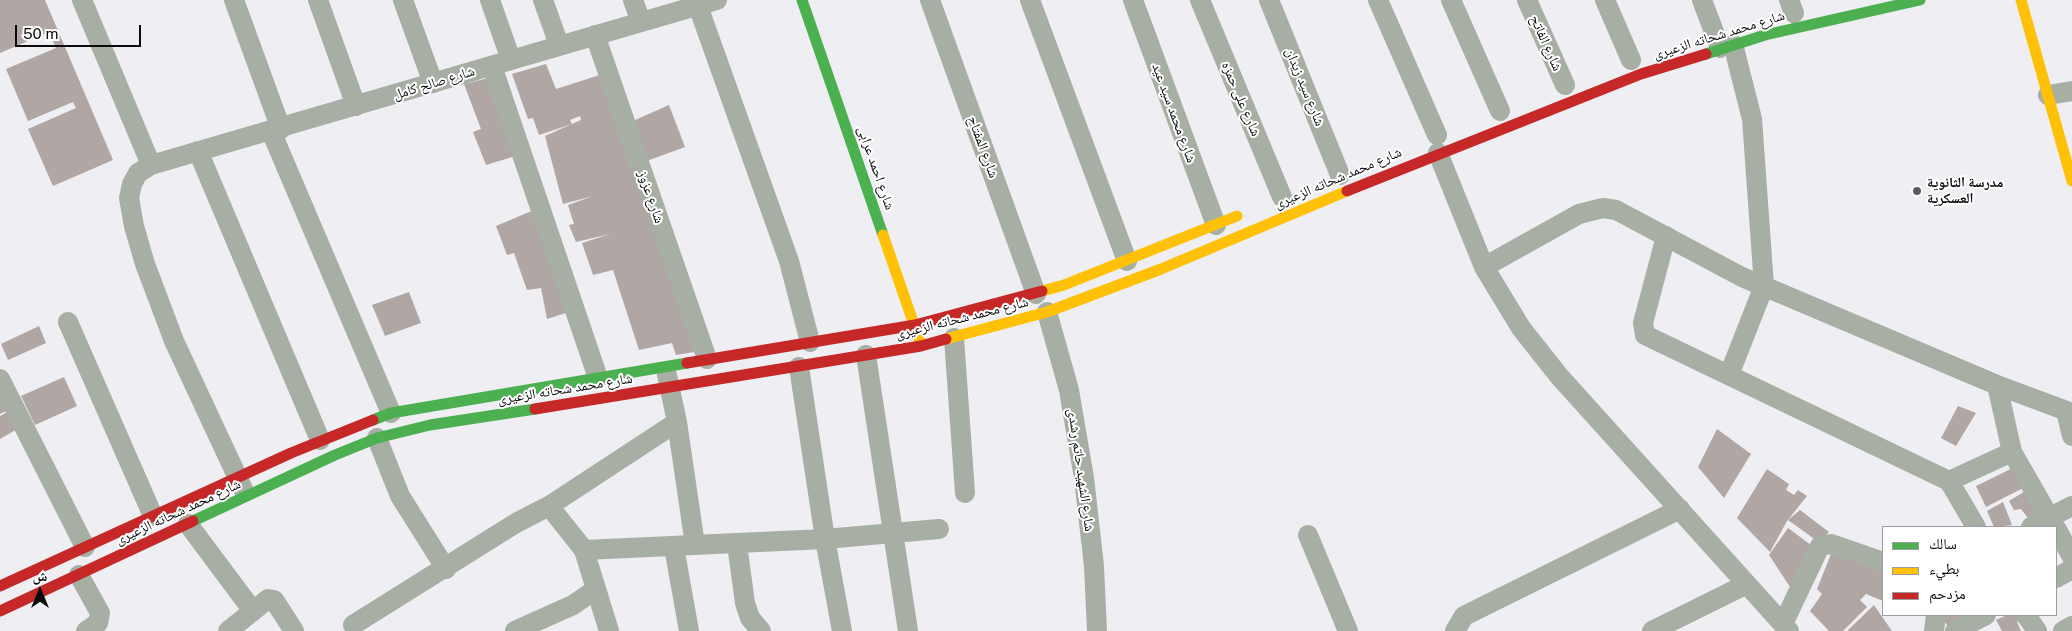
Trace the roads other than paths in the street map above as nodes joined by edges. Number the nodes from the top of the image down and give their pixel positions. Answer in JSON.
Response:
{"nodes":[{"id":1,"x":82,"y":0,"type":"edge"},
{"id":2,"x":234,"y":0,"type":"edge"},
{"id":3,"x":318,"y":0,"type":"edge"},
{"id":4,"x":403,"y":0,"type":"edge"},
{"id":5,"x":490,"y":0,"type":"edge"},
{"id":6,"x":543,"y":0,"type":"edge"},
{"id":7,"x":633,"y":0,"type":"edge"},
{"id":8,"x":717,"y":0,"type":"edge"},
{"id":9,"x":802,"y":0,"type":"edge"},
{"id":10,"x":930,"y":0,"type":"edge"},
{"id":11,"x":1030,"y":0,"type":"edge"},
{"id":12,"x":1133,"y":0,"type":"edge"},
{"id":13,"x":1200,"y":0,"type":"edge"},
{"id":14,"x":1269,"y":0,"type":"edge"},
{"id":15,"x":1378,"y":0,"type":"edge"},
{"id":16,"x":1451,"y":0,"type":"edge"},
{"id":17,"x":1527,"y":0,"type":"edge"},
{"id":18,"x":1605,"y":0,"type":"edge"},
{"id":19,"x":1702,"y":0,"type":"edge"},
{"id":20,"x":1920,"y":0,"type":"edge"},
{"id":21,"x":2021,"y":0,"type":"edge"},
{"id":22,"x":1896,"y":3,"type":"edge"},
{"id":23,"x":698,"y":6,"type":"junction"},
{"id":24,"x":641,"y":22,"type":"junction"},
{"id":25,"x":595,"y":35,"type":"junction"},
{"id":26,"x":1720,"y":39,"type":"junction"},
{"id":27,"x":559,"y":46,"type":"junction"},
{"id":28,"x":512,"y":60,"type":"junction"},
{"id":29,"x":1631,"y":60,"type":"dead end"},
{"id":30,"x":492,"y":66,"type":"junction"},
{"id":31,"x":433,"y":83,"type":"junction"},
{"id":32,"x":1565,"y":85,"type":"dead end"},
{"id":33,"x":2072,"y":91,"type":"edge"},
{"id":34,"x":2048,"y":95,"type":"junction"},
{"id":35,"x":356,"y":106,"type":"junction"},
{"id":36,"x":1500,"y":111,"type":"dead end"},
{"id":37,"x":276,"y":130,"type":"junction"},
{"id":38,"x":1437,"y":140,"type":"junction"},
{"id":39,"x":198,"y":151,"type":"junction"},
{"id":40,"x":151,"y":165,"type":"junction"},
{"id":41,"x":1340,"y":175,"type":"dead end"},
{"id":42,"x":2071,"y":176,"type":"edge"},
{"id":43,"x":1282,"y":197,"type":"dead end"},
{"id":44,"x":1249,"y":211,"type":"dead end"},
{"id":45,"x":1216,"y":225,"type":"junction"},
{"id":46,"x":1666,"y":236,"type":"junction"},
{"id":47,"x":1153,"y":251,"type":"junction"},
{"id":48,"x":1123,"y":262,"type":"junction"},
{"id":49,"x":1484,"y":267,"type":"junction"},
{"id":50,"x":1161,"y":269,"type":"junction"},
{"id":51,"x":1125,"y":283,"type":"junction"},
{"id":52,"x":1764,"y":286,"type":"junction"},
{"id":53,"x":1036,"y":294,"type":"junction"},
{"id":54,"x":1048,"y":312,"type":"junction"},
{"id":55,"x":68,"y":322,"type":"dead end"},
{"id":56,"x":915,"y":325,"type":"junction"},
{"id":57,"x":954,"y":338,"type":"junction"},
{"id":58,"x":810,"y":342,"type":"junction"},
{"id":59,"x":921,"y":346,"type":"junction"},
{"id":60,"x":866,"y":354,"type":"junction"},
{"id":61,"x":707,"y":359,"type":"junction"},
{"id":62,"x":664,"y":366,"type":"junction"},
{"id":63,"x":799,"y":366,"type":"junction"},
{"id":64,"x":1729,"y":375,"type":"junction"},
{"id":65,"x":598,"y":378,"type":"junction"},
{"id":66,"x":0,"y":379,"type":"edge"},
{"id":67,"x":1998,"y":386,"type":"junction"},
{"id":68,"x":671,"y":388,"type":"junction"},
{"id":69,"x":391,"y":412,"type":"junction"},
{"id":70,"x":2069,"y":412,"type":"edge"},
{"id":71,"x":677,"y":422,"type":"junction"},
{"id":72,"x":2072,"y":436,"type":"edge"},
{"id":73,"x":376,"y":438,"type":"junction"},
{"id":74,"x":320,"y":440,"type":"junction"},
{"id":75,"x":2012,"y":452,"type":"junction"},
{"id":76,"x":237,"y":478,"type":"junction"},
{"id":77,"x":1949,"y":480,"type":"junction"},
{"id":78,"x":965,"y":493,"type":"dead end"},
{"id":79,"x":247,"y":497,"type":"junction"},
{"id":80,"x":549,"y":506,"type":"junction"},
{"id":81,"x":2072,"y":506,"type":"edge"},
{"id":82,"x":1680,"y":510,"type":"junction"},
{"id":83,"x":154,"y":516,"type":"junction"},
{"id":84,"x":188,"y":524,"type":"junction"},
{"id":85,"x":2053,"y":524,"type":"edge"},
{"id":86,"x":1975,"y":526,"type":"edge"},
{"id":87,"x":2038,"y":526,"type":"edge"},
{"id":88,"x":940,"y":529,"type":"dead end"},
{"id":89,"x":2057,"y":531,"type":"edge"},
{"id":90,"x":894,"y":533,"type":"junction"},
{"id":91,"x":1308,"y":535,"type":"dead end"},
{"id":92,"x":825,"y":539,"type":"junction"},
{"id":93,"x":738,"y":544,"type":"junction"},
{"id":94,"x":674,"y":546,"type":"junction"},
{"id":95,"x":695,"y":546,"type":"junction"},
{"id":96,"x":85,"y":547,"type":"junction"},
{"id":97,"x":584,"y":550,"type":"junction"},
{"id":98,"x":2072,"y":557,"type":"edge"},
{"id":99,"x":1882,"y":562,"type":"edge"},
{"id":100,"x":446,"y":569,"type":"junction"},
{"id":101,"x":2072,"y":569,"type":"edge"},
{"id":102,"x":78,"y":575,"type":"junction"},
{"id":103,"x":2057,"y":577,"type":"edge"},
{"id":104,"x":1747,"y":584,"type":"junction"},
{"id":105,"x":0,"y":586,"type":"edge"},
{"id":106,"x":596,"y":589,"type":"junction"},
{"id":107,"x":0,"y":611,"type":"edge"},
{"id":108,"x":253,"y":611,"type":"junction"},
{"id":109,"x":1936,"y":616,"type":"edge"},
{"id":110,"x":1984,"y":616,"type":"edge"},
{"id":111,"x":2027,"y":616,"type":"edge"},
{"id":112,"x":353,"y":625,"type":"dead end"},
{"id":113,"x":2072,"y":626,"type":"edge"},
{"id":114,"x":1786,"y":627,"type":"edge"},
{"id":115,"x":86,"y":631,"type":"edge"},
{"id":116,"x":228,"y":631,"type":"edge"},
{"id":117,"x":294,"y":631,"type":"edge"},
{"id":118,"x":515,"y":631,"type":"edge"},
{"id":119,"x":609,"y":631,"type":"edge"},
{"id":120,"x":689,"y":631,"type":"edge"},
{"id":121,"x":761,"y":631,"type":"edge"},
{"id":122,"x":842,"y":631,"type":"edge"},
{"id":123,"x":908,"y":631,"type":"edge"},
{"id":124,"x":1097,"y":631,"type":"edge"},
{"id":125,"x":1348,"y":631,"type":"edge"},
{"id":126,"x":1455,"y":631,"type":"edge"},
{"id":127,"x":1652,"y":631,"type":"edge"},
{"id":128,"x":1934,"y":631,"type":"edge"},
{"id":129,"x":1955,"y":631,"type":"edge"},
{"id":130,"x":2036,"y":631,"type":"edge"},
{"id":131,"x":2063,"y":631,"type":"edge"}],
"edges":[{"from":1,"to":40,"type":"street"},
{"from":2,"to":37,"type":"street"},
{"from":3,"to":35,"type":"street"},
{"from":4,"to":31,"type":"street"},
{"from":5,"to":28,"type":"street"},
{"from":6,"to":27,"type":"street"},
{"from":7,"to":24,"type":"street"},
{"from":8,"to":23,"type":"street","name":"شارع صالح كامل"},
{"from":9,"to":56,"type":"street","name":"شارع احمد عرابى"},
{"from":10,"to":53,"type":"street","name":"شارع المفتاح"},
{"from":11,"to":48,"type":"street"},
{"from":12,"to":45,"type":"street","name":"شارع محمد سيد عيد"},
{"from":13,"to":43,"type":"street","name":"شارع على حمزه"},
{"from":14,"to":41,"type":"street","name":"شارع سيد زيدان"},
{"from":15,"to":38,"type":"street"},
{"from":16,"to":36,"type":"street"},
{"from":17,"to":32,"type":"street","name":"شارع الفاتح"},
{"from":18,"to":29,"type":"street"},
{"from":19,"to":26,"type":"street"},
{"from":20,"to":22,"type":"street","name":"شارع محمد شحاته الزعيرى"},
{"from":21,"to":34,"type":"street"},
{"from":22,"to":26,"type":"street","name":"شارع محمد شحاته الزعيرى"},
{"from":23,"to":24,"type":"street","name":"شارع صالح كامل"},
{"from":23,"to":58,"type":"street"},
{"from":24,"to":25,"type":"street","name":"شارع صالح كامل"},
{"from":25,"to":27,"type":"street","name":"شارع صالح كامل"},
{"from":25,"to":61,"type":"street","name":"شارع عزوز"},
{"from":26,"to":38,"type":"street","name":"شارع محمد شحاته الزعيرى"},
{"from":26,"to":52,"type":"street"},
{"from":27,"to":28,"type":"street","name":"شارع صالح كامل"},
{"from":28,"to":30,"type":"street","name":"شارع صالح كامل"},
{"from":30,"to":31,"type":"street","name":"شارع صالح كامل"},
{"from":30,"to":65,"type":"street"},
{"from":31,"to":35,"type":"street","name":"شارع صالح كامل"},
{"from":33,"to":34,"type":"street"},
{"from":34,"to":42,"type":"street"},
{"from":35,"to":37,"type":"street","name":"شارع صالح كامل"},
{"from":37,"to":39,"type":"street","name":"شارع صالح كامل"},
{"from":37,"to":69,"type":"street"},
{"from":38,"to":49,"type":"street"},
{"from":38,"to":50,"type":"street","name":"شارع محمد شحاته الزعيرى"},
{"from":39,"to":40,"type":"street","name":"شارع صالح كامل"},
{"from":39,"to":74,"type":"street"},
{"from":40,"to":76,"type":"street"},
{"from":44,"to":45,"type":"street","name":"شارع محمد شحاته الزعيرى"},
{"from":45,"to":47,"type":"street","name":"شارع محمد شحاته الزعيرى"},
{"from":46,"to":49,"type":"street"},
{"from":46,"to":52,"type":"street"},
{"from":46,"to":64,"type":"street"},
{"from":47,"to":48,"type":"street","name":"شارع محمد شحاته الزعيرى"},
{"from":47,"to":50,"type":"street"},
{"from":48,"to":51,"type":"street"},
{"from":48,"to":53,"type":"street","name":"شارع محمد شحاته الزعيرى"},
{"from":49,"to":82,"type":"street"},
{"from":50,"to":51,"type":"street","name":"شارع محمد شحاته الزعيرى"},
{"from":51,"to":54,"type":"street","name":"شارع محمد شحاته الزعيرى"},
{"from":52,"to":64,"type":"street"},
{"from":52,"to":67,"type":"street"},
{"from":53,"to":56,"type":"street","name":"شارع محمد شحاته الزعيرى"},
{"from":54,"to":57,"type":"street","name":"شارع محمد شحاته الزعيرى"},
{"from":54,"to":124,"type":"street","name":"شارع الشهيد حاتم رشدى"},
{"from":55,"to":83,"type":"street"},
{"from":56,"to":58,"type":"street","name":"شارع محمد شحاته الزعيرى"},
{"from":56,"to":59,"type":"street","name":"شارع احمد عرابى"},
{"from":57,"to":59,"type":"street","name":"شارع محمد شحاته الزعيرى"},
{"from":57,"to":78,"type":"street"},
{"from":58,"to":61,"type":"street","name":"شارع محمد شحاته الزعيرى"},
{"from":59,"to":60,"type":"street","name":"شارع محمد شحاته الزعيرى"},
{"from":60,"to":63,"type":"street","name":"شارع محمد شحاته الزعيرى"},
{"from":60,"to":90,"type":"street"},
{"from":61,"to":62,"type":"street","name":"شارع محمد شحاته الزعيرى"},
{"from":62,"to":65,"type":"street","name":"شارع محمد شحاته الزعيرى"},
{"from":62,"to":68,"type":"street"},
{"from":63,"to":68,"type":"street","name":"شارع محمد شحاته الزعيرى"},
{"from":63,"to":92,"type":"street"},
{"from":64,"to":77,"type":"street"},
{"from":65,"to":69,"type":"street","name":"شارع محمد شحاته الزعيرى"},
{"from":66,"to":96,"type":"street"},
{"from":67,"to":70,"type":"street"},
{"from":67,"to":75,"type":"street"},
{"from":68,"to":71,"type":"street"},
{"from":68,"to":73,"type":"street","name":"شارع محمد شحاته الزعيرى"},
{"from":69,"to":74,"type":"street","name":"شارع محمد شحاته الزعيرى"},
{"from":70,"to":72,"type":"street"},
{"from":71,"to":80,"type":"street"},
{"from":71,"to":95,"type":"street"},
{"from":73,"to":79,"type":"street","name":"شارع محمد شحاته الزعيرى"},
{"from":73,"to":100,"type":"street"},
{"from":74,"to":76,"type":"street","name":"شارع محمد شحاته الزعيرى"},
{"from":75,"to":77,"type":"street"},
{"from":75,"to":85,"type":"street"},
{"from":76,"to":79,"type":"street"},
{"from":76,"to":83,"type":"street","name":"شارع محمد شحاته الزعيرى"},
{"from":77,"to":86,"type":"street"},
{"from":79,"to":84,"type":"street","name":"شارع محمد شحاته الزعيرى"},
{"from":80,"to":97,"type":"street"},
{"from":80,"to":100,"type":"street"},
{"from":81,"to":85,"type":"street"},
{"from":82,"to":104,"type":"street"},
{"from":82,"to":126,"type":"street"},
{"from":83,"to":96,"type":"street","name":"شارع محمد شحاته الزعيرى"},
{"from":84,"to":102,"type":"street","name":"شارع محمد شحاته الزعيرى"},
{"from":84,"to":108,"type":"street"},
{"from":85,"to":87,"type":"street"},
{"from":88,"to":90,"type":"street"},
{"from":89,"to":98,"type":"street"},
{"from":90,"to":92,"type":"street"},
{"from":90,"to":123,"type":"street"},
{"from":91,"to":125,"type":"street"},
{"from":92,"to":93,"type":"street"},
{"from":92,"to":122,"type":"street"},
{"from":93,"to":95,"type":"street"},
{"from":93,"to":121,"type":"street"},
{"from":94,"to":95,"type":"street"},
{"from":94,"to":97,"type":"street"},
{"from":94,"to":120,"type":"street"},
{"from":96,"to":105,"type":"street","name":"شارع محمد شحاته الزعيرى"},
{"from":97,"to":106,"type":"street"},
{"from":99,"to":114,"type":"street"},
{"from":100,"to":112,"type":"street"},
{"from":101,"to":103,"type":"street"},
{"from":102,"to":107,"type":"street","name":"شارع محمد شحاته الزعيرى"},
{"from":102,"to":115,"type":"street"},
{"from":104,"to":114,"type":"street"},
{"from":104,"to":127,"type":"street"},
{"from":106,"to":118,"type":"street"},
{"from":106,"to":119,"type":"street"},
{"from":108,"to":116,"type":"street"},
{"from":108,"to":117,"type":"street"},
{"from":109,"to":128,"type":"street"},
{"from":110,"to":129,"type":"street"},
{"from":111,"to":130,"type":"street"},
{"from":113,"to":131,"type":"street"}]}
